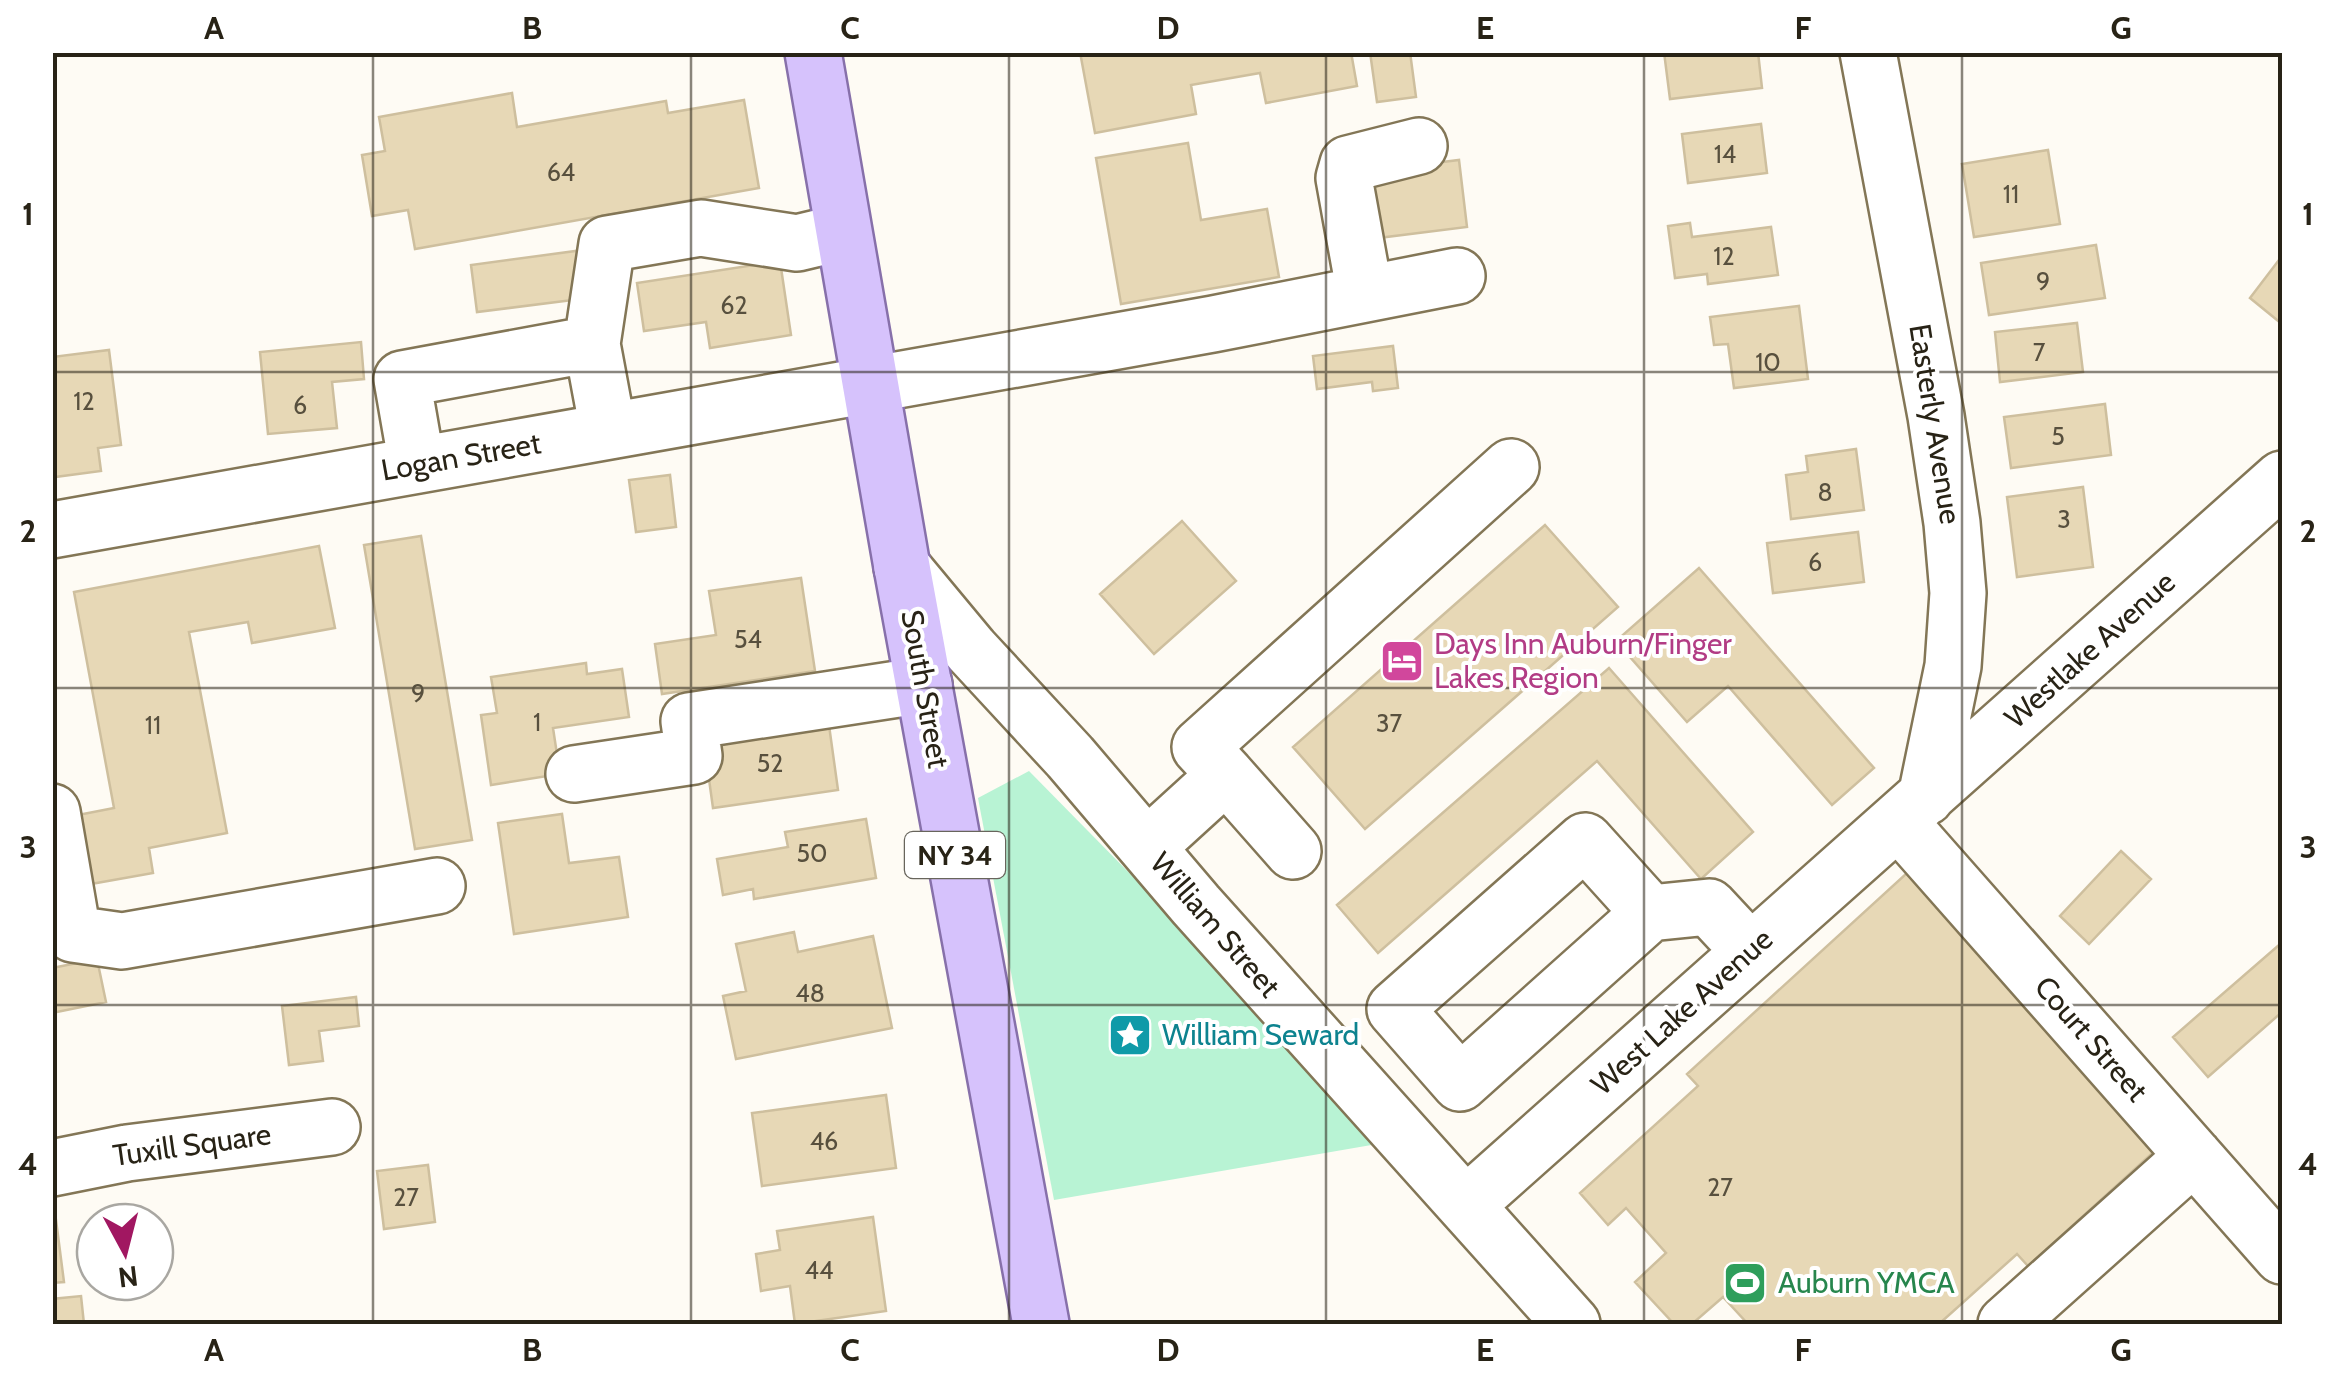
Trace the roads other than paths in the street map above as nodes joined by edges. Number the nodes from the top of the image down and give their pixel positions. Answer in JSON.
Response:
{"nodes":[{"id":1,"x":812,"y":52,"type":"edge"},
{"id":2,"x":1868,"y":52,"type":"edge"},
{"id":3,"x":1419,"y":146,"type":"dead end"},
{"id":4,"x":843,"y":232,"type":"junction"},
{"id":5,"x":1457,"y":276,"type":"dead end"},
{"id":6,"x":1365,"y":294,"type":"junction"},
{"id":7,"x":592,"y":344,"type":"junction"},
{"id":8,"x":870,"y":386,"type":"junction"},
{"id":9,"x":608,"y":430,"type":"junction"},
{"id":10,"x":417,"y":464,"type":"junction"},
{"id":11,"x":1511,"y":467,"type":"dead end"},
{"id":12,"x":2282,"y":479,"type":"edge"},
{"id":13,"x":52,"y":530,"type":"edge"},
{"id":14,"x":902,"y":567,"type":"junction"},
{"id":15,"x":924,"y":686,"type":"junction"},
{"id":16,"x":574,"y":774,"type":"dead end"},
{"id":17,"x":1226,"y":775,"type":"junction"},
{"id":18,"x":1913,"y":810,"type":"junction"},
{"id":19,"x":52,"y":812,"type":"edge"},
{"id":20,"x":1146,"y":847,"type":"junction"},
{"id":21,"x":1293,"y":851,"type":"dead end"},
{"id":22,"x":438,"y":886,"type":"dead end"},
{"id":23,"x":1650,"y":913,"type":"junction"},
{"id":24,"x":1750,"y":951,"type":"junction"},
{"id":25,"x":1430,"y":1050,"type":"junction"},
{"id":26,"x":1373,"y":1101,"type":"junction"},
{"id":27,"x":332,"y":1127,"type":"dead end"},
{"id":28,"x":2194,"y":1156,"type":"junction"},
{"id":29,"x":52,"y":1168,"type":"edge"},
{"id":30,"x":1466,"y":1205,"type":"junction"},
{"id":31,"x":2282,"y":1256,"type":"edge"},
{"id":32,"x":1041,"y":1324,"type":"edge"},
{"id":33,"x":1572,"y":1324,"type":"edge"},
{"id":34,"x":2006,"y":1324,"type":"edge"}],
"edges":[{"from":1,"to":4,"type":"main road","name":"South Street","number":"NY 34"},
{"from":2,"to":18,"type":"street","name":"Easterly Avenue"},
{"from":3,"to":6,"type":"street"},
{"from":4,"to":7,"type":"street"},
{"from":4,"to":8,"type":"main road","name":"South Street","number":"NY 34"},
{"from":5,"to":6,"type":"street","name":"Logan Street"},
{"from":6,"to":8,"type":"street","name":"Logan Street"},
{"from":7,"to":9,"type":"street"},
{"from":7,"to":10,"type":"street"},
{"from":8,"to":9,"type":"street","name":"Logan Street"},
{"from":8,"to":14,"type":"main road","name":"South Street","number":"NY 34"},
{"from":9,"to":10,"type":"street","name":"Logan Street"},
{"from":10,"to":13,"type":"street","name":"Logan Street"},
{"from":11,"to":17,"type":"street"},
{"from":12,"to":18,"type":"street","name":"Westlake Avenue"},
{"from":14,"to":15,"type":"main road","name":"South Street","number":"NY 34"},
{"from":14,"to":20,"type":"street","name":"William Street"},
{"from":15,"to":16,"type":"street"},
{"from":15,"to":32,"type":"main road","name":"South Street","number":"NY 34"},
{"from":17,"to":20,"type":"street"},
{"from":17,"to":21,"type":"street"},
{"from":18,"to":24,"type":"street","name":"West Lake Avenue"},
{"from":18,"to":28,"type":"street","name":"Court Street"},
{"from":19,"to":22,"type":"street"},
{"from":20,"to":26,"type":"street","name":"William Street"},
{"from":23,"to":24,"type":"street"},
{"from":23,"to":25,"type":"street"},
{"from":23,"to":25,"type":"street"},
{"from":24,"to":30,"type":"street","name":"West Lake Avenue"},
{"from":25,"to":26,"type":"street"},
{"from":26,"to":30,"type":"street","name":"William Street"},
{"from":27,"to":29,"type":"street","name":"Tuxill Square"},
{"from":28,"to":31,"type":"street","name":"Court Street"},
{"from":28,"to":34,"type":"street"},
{"from":30,"to":33,"type":"street","name":"William Street"}]}
